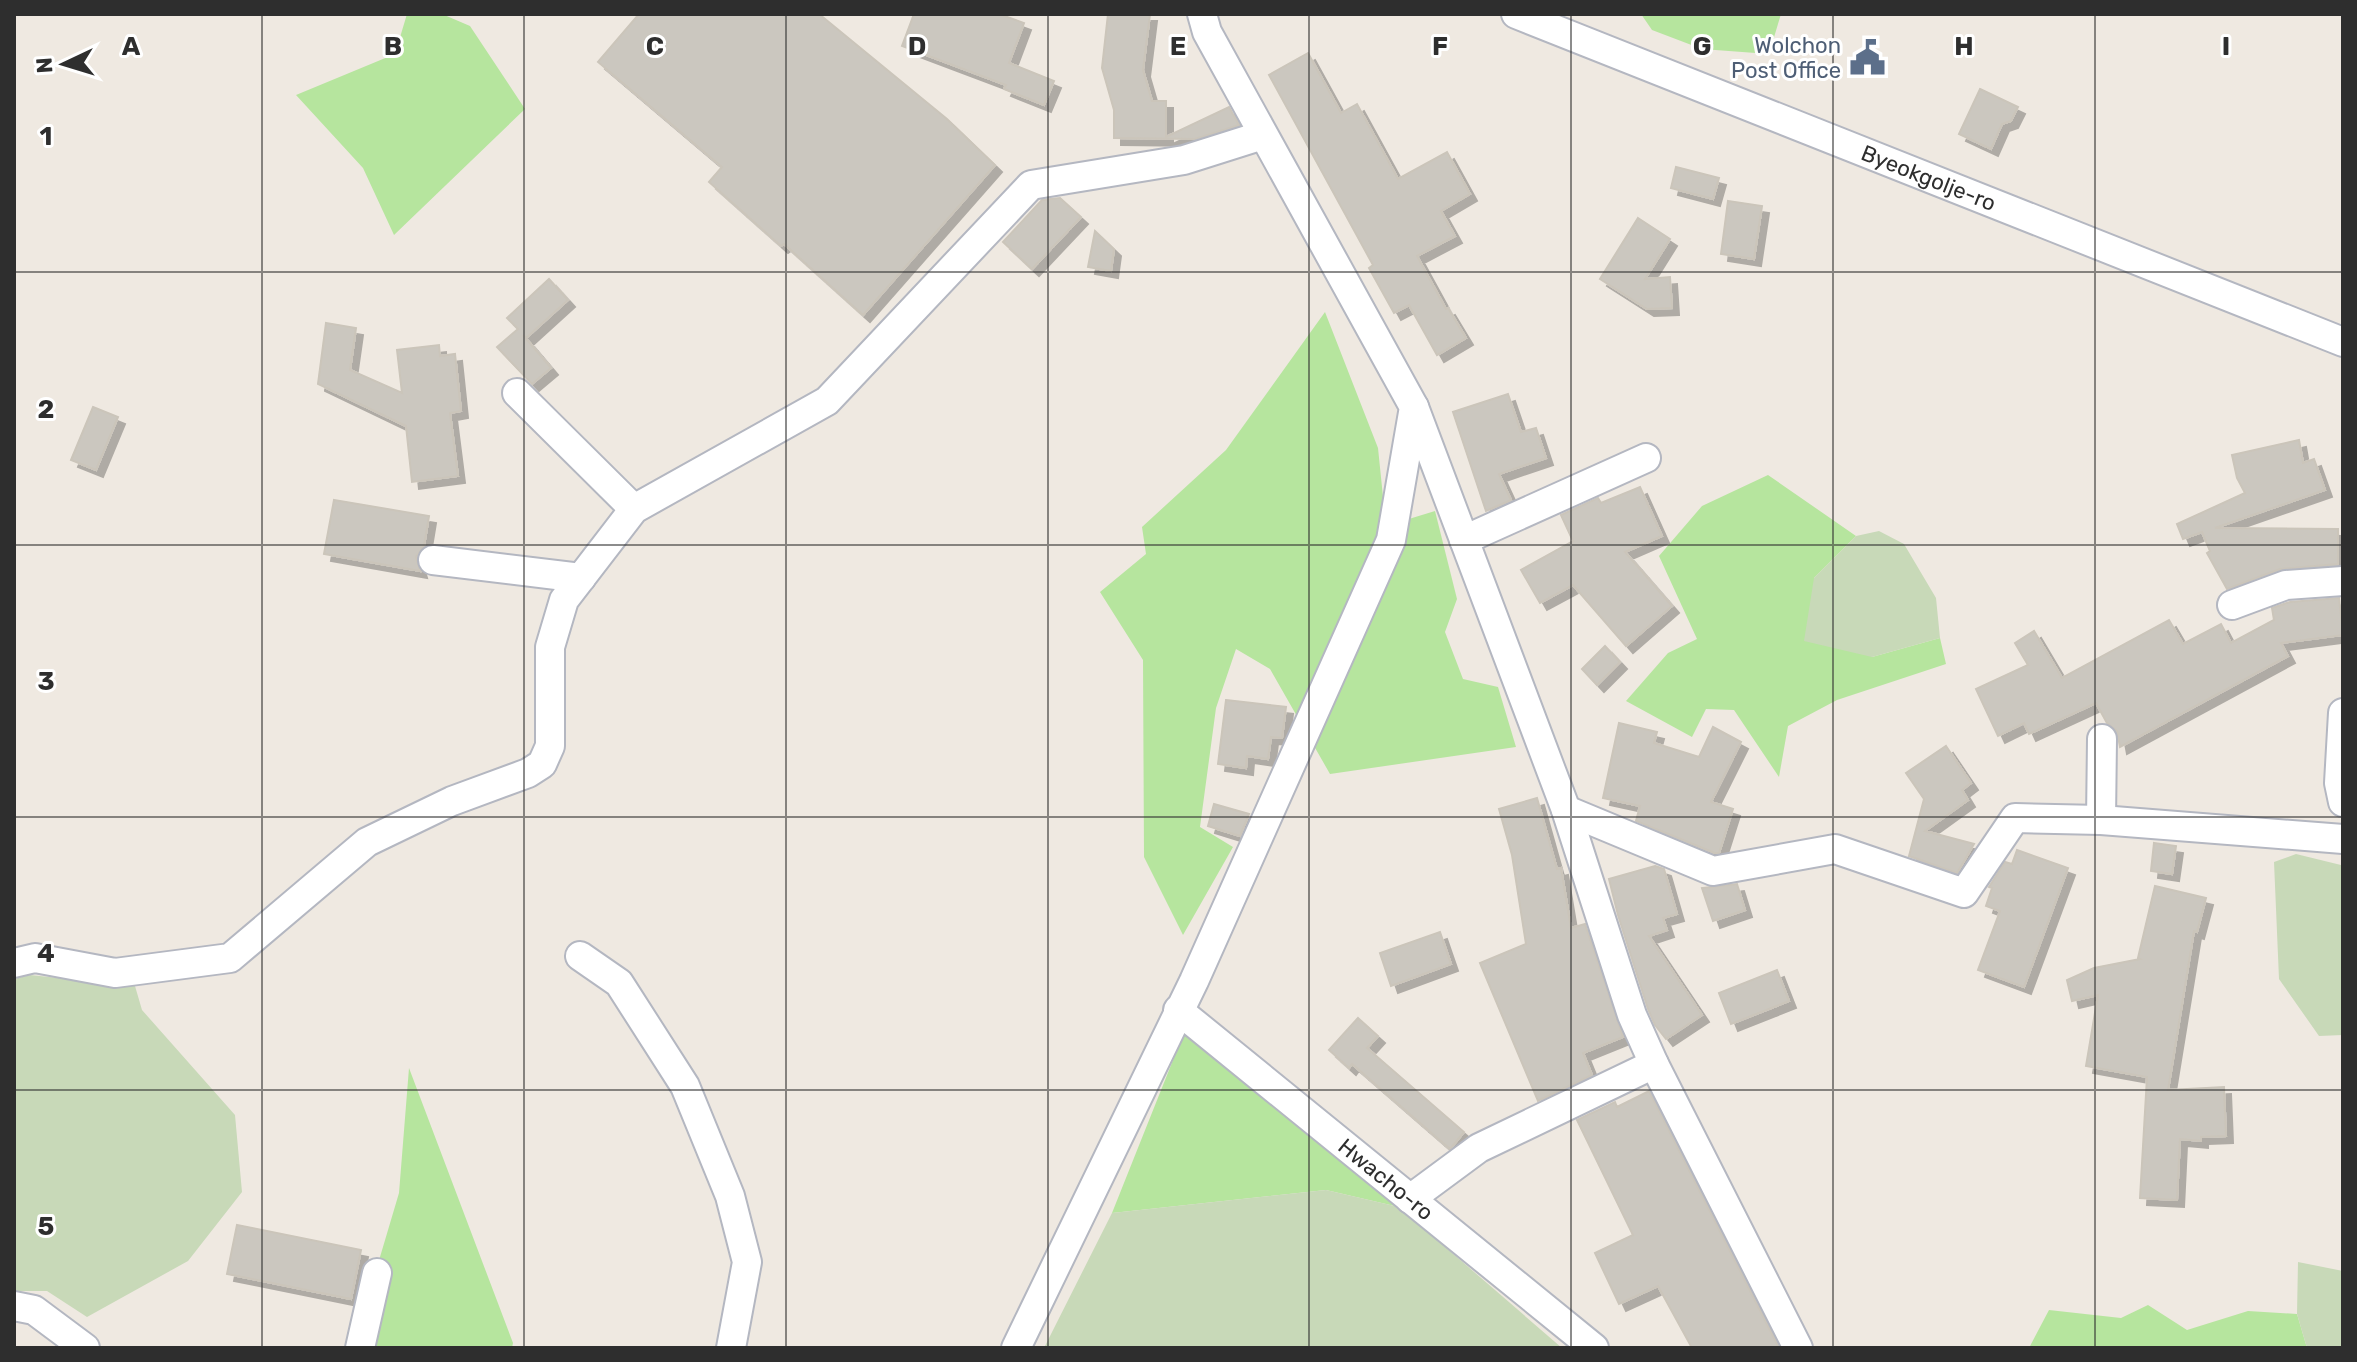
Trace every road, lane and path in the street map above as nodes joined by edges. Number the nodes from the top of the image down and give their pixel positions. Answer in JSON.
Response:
{"nodes":[{"id":1,"x":1516,"y":14,"type":"edge"},
{"id":2,"x":1208,"y":20,"type":"edge"},
{"id":3,"x":1263,"y":135,"type":"junction"},
{"id":4,"x":2343,"y":342,"type":"edge"},
{"id":5,"x":517,"y":393,"type":"dead end"},
{"id":6,"x":1414,"y":407,"type":"junction"},
{"id":7,"x":1646,"y":458,"type":"dead end"},
{"id":8,"x":634,"y":509,"type":"junction"},
{"id":9,"x":1464,"y":540,"type":"junction"},
{"id":10,"x":433,"y":560,"type":"dead end"},
{"id":11,"x":581,"y":578,"type":"junction"},
{"id":12,"x":2343,"y":581,"type":"edge"},
{"id":13,"x":2232,"y":605,"type":"dead end"},
{"id":14,"x":2343,"y":713,"type":"edge"},
{"id":15,"x":2102,"y":739,"type":"dead end"},
{"id":16,"x":2342,"y":790,"type":"edge"},
{"id":17,"x":1566,"y":810,"type":"junction"},
{"id":18,"x":2101,"y":820,"type":"junction"},
{"id":19,"x":2343,"y":839,"type":"edge"},
{"id":20,"x":580,"y":956,"type":"dead end"},
{"id":21,"x":14,"y":963,"type":"edge"},
{"id":22,"x":1178,"y":1010,"type":"junction"},
{"id":23,"x":1654,"y":1064,"type":"junction"},
{"id":24,"x":1410,"y":1199,"type":"junction"},
{"id":25,"x":377,"y":1273,"type":"dead end"},
{"id":26,"x":14,"y":1306,"type":"edge"},
{"id":27,"x":85,"y":1348,"type":"edge"},
{"id":28,"x":360,"y":1348,"type":"edge"},
{"id":29,"x":731,"y":1348,"type":"edge"},
{"id":30,"x":1016,"y":1348,"type":"edge"},
{"id":31,"x":1594,"y":1348,"type":"edge"},
{"id":32,"x":1798,"y":1348,"type":"edge"}],
"edges":[{"from":1,"to":4,"type":"street","name":"Byeokgolje-ro"},
{"from":2,"to":3,"type":"street"},
{"from":3,"to":6,"type":"street"},
{"from":3,"to":8,"type":"street"},
{"from":5,"to":8,"type":"street"},
{"from":6,"to":9,"type":"street"},
{"from":6,"to":22,"type":"street"},
{"from":7,"to":9,"type":"street"},
{"from":8,"to":11,"type":"street"},
{"from":9,"to":17,"type":"street"},
{"from":10,"to":11,"type":"street"},
{"from":11,"to":21,"type":"street"},
{"from":12,"to":13,"type":"street"},
{"from":14,"to":16,"type":"street"},
{"from":15,"to":18,"type":"street"},
{"from":17,"to":18,"type":"street"},
{"from":17,"to":23,"type":"street"},
{"from":18,"to":19,"type":"street"},
{"from":20,"to":29,"type":"street"},
{"from":22,"to":24,"type":"street","name":"Hwacho-ro"},
{"from":22,"to":30,"type":"street"},
{"from":23,"to":24,"type":"street"},
{"from":23,"to":32,"type":"street"},
{"from":24,"to":31,"type":"street","name":"Hwacho-ro"},
{"from":25,"to":28,"type":"street"},
{"from":26,"to":27,"type":"street"}]}
